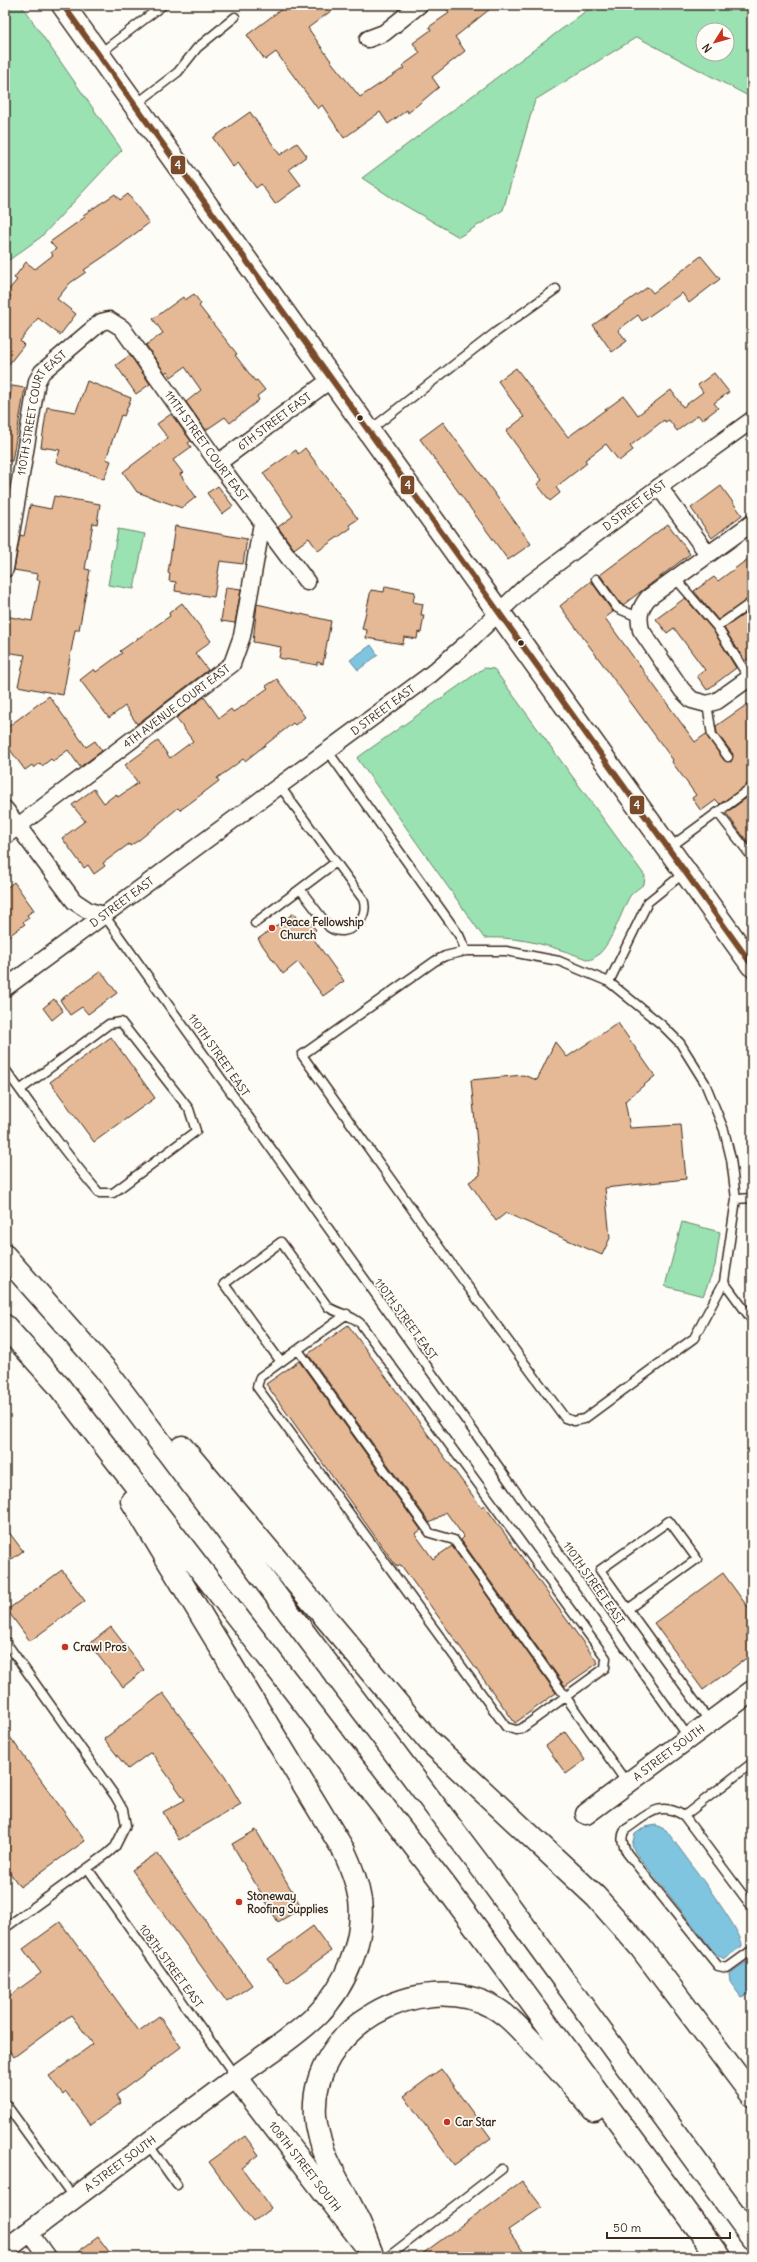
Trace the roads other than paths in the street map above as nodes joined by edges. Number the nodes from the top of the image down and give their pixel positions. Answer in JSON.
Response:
{"nodes":[{"id":1,"x":63,"y":5,"type":"edge"},
{"id":2,"x":163,"y":5,"type":"edge"},
{"id":3,"x":419,"y":5,"type":"edge"},
{"id":4,"x":235,"y":17,"type":"dead end"},
{"id":5,"x":368,"y":40,"type":"dead end"},
{"id":6,"x":99,"y":55,"type":"junction"},
{"id":7,"x":135,"y":105,"type":"junction"},
{"id":8,"x":556,"y":289,"type":"dead end"},
{"id":9,"x":101,"y":322,"type":"joint"},
{"id":10,"x":330,"y":380,"type":"junction"},
{"id":11,"x":752,"y":420,"type":"edge"},
{"id":12,"x":368,"y":432,"type":"junction"},
{"id":13,"x":218,"y":463,"type":"junction"},
{"id":14,"x":659,"y":487,"type":"junction"},
{"id":15,"x":262,"y":523,"type":"junction"},
{"id":16,"x":752,"y":523,"type":"edge"},
{"id":17,"x":708,"y":554,"type":"junction"},
{"id":18,"x":5,"y":569,"type":"edge"},
{"id":19,"x":675,"y":578,"type":"junction"},
{"id":20,"x":596,"y":579,"type":"dead end"},
{"id":21,"x":307,"y":582,"type":"dead end"},
{"id":22,"x":752,"y":602,"type":"edge"},
{"id":23,"x":498,"y":613,"type":"junction"},
{"id":24,"x":638,"y":617,"type":"junction"},
{"id":25,"x":717,"y":627,"type":"junction"},
{"id":26,"x":751,"y":677,"type":"edge"},
{"id":27,"x":706,"y":704,"type":"junction"},
{"id":28,"x":327,"y":750,"type":"junction"},
{"id":29,"x":728,"y":757,"type":"dead end"},
{"id":30,"x":279,"y":785,"type":"junction"},
{"id":31,"x":752,"y":787,"type":"edge"},
{"id":32,"x":5,"y":809,"type":"edge"},
{"id":33,"x":718,"y":813,"type":"junction"},
{"id":34,"x":18,"y":826,"type":"junction"},
{"id":35,"x":5,"y":836,"type":"edge"},
{"id":36,"x":668,"y":849,"type":"junction"},
{"id":37,"x":752,"y":857,"type":"edge"},
{"id":38,"x":336,"y":862,"type":"junction"},
{"id":39,"x":685,"y":872,"type":"junction"},
{"id":40,"x":300,"y":889,"type":"junction"},
{"id":41,"x":104,"y":915,"type":"junction"},
{"id":42,"x":255,"y":923,"type":"dead end"},
{"id":43,"x":466,"y":951,"type":"junction"},
{"id":44,"x":752,"y":965,"type":"edge"},
{"id":45,"x":609,"y":982,"type":"junction"},
{"id":46,"x":5,"y":988,"type":"edge"},
{"id":47,"x":5,"y":1069,"type":"edge"},
{"id":48,"x":20,"y":1090,"type":"junction"},
{"id":49,"x":752,"y":1198,"type":"edge"},
{"id":50,"x":736,"y":1199,"type":"junction"},
{"id":51,"x":5,"y":1256,"type":"edge"},
{"id":52,"x":724,"y":1282,"type":"junction"},
{"id":53,"x":347,"y":1314,"type":"junction"},
{"id":54,"x":752,"y":1320,"type":"edge"},
{"id":55,"x":68,"y":1324,"type":"junction"},
{"id":56,"x":5,"y":1326,"type":"edge"},
{"id":57,"x":298,"y":1350,"type":"junction"},
{"id":58,"x":281,"y":1362,"type":"junction"},
{"id":59,"x":58,"y":1385,"type":"junction"},
{"id":60,"x":628,"y":1609,"type":"junction"},
{"id":61,"x":5,"y":1641,"type":"edge"},
{"id":62,"x":752,"y":1691,"type":"edge"},
{"id":63,"x":565,"y":1696,"type":"junction"},
{"id":64,"x":710,"y":1722,"type":"junction"},
{"id":65,"x":689,"y":1738,"type":"junction"},
{"id":66,"x":752,"y":1763,"type":"edge"},
{"id":67,"x":627,"y":1783,"type":"junction"},
{"id":68,"x":586,"y":1814,"type":"dead end"},
{"id":69,"x":684,"y":1816,"type":"junction"},
{"id":70,"x":88,"y":1869,"type":"junction"},
{"id":71,"x":752,"y":1907,"type":"edge"},
{"id":72,"x":5,"y":1928,"type":"edge"},
{"id":73,"x":752,"y":1950,"type":"edge"},
{"id":74,"x":236,"y":2077,"type":"junction"},
{"id":75,"x":752,"y":2096,"type":"edge"},
{"id":76,"x":5,"y":2103,"type":"edge"},
{"id":77,"x":148,"y":2144,"type":"junction"},
{"id":78,"x":502,"y":2169,"type":"dead end"},
{"id":79,"x":177,"y":2185,"type":"dead end"},
{"id":80,"x":74,"y":2199,"type":"junction"},
{"id":81,"x":29,"y":2232,"type":"junction"},
{"id":82,"x":752,"y":2238,"type":"edge"},
{"id":83,"x":5,"y":2250,"type":"edge"},
{"id":84,"x":374,"y":2256,"type":"edge"},
{"id":85,"x":47,"y":2257,"type":"edge"},
{"id":86,"x":718,"y":2257,"type":"edge"}],
"edges":[{"from":1,"to":6,"type":"main road"},
{"from":2,"to":6,"type":"lane"},
{"from":3,"to":5,"type":"street"},
{"from":4,"to":7,"type":"lane"},
{"from":6,"to":7,"type":"main road"},
{"from":7,"to":10,"type":"main road"},
{"from":8,"to":12,"type":"lane"},
{"from":9,"to":13,"type":"street","name":"111TH STREET COURT EAST"},
{"from":9,"to":18,"type":"street","name":"110TH STREET COURT EAST"},
{"from":10,"to":12,"type":"main road"},
{"from":10,"to":13,"type":"street","name":"6TH STREET EAST"},
{"from":11,"to":14,"type":"street","name":"D STREET EAST"},
{"from":12,"to":23,"type":"main road"},
{"from":13,"to":15,"type":"street","name":"111TH STREET COURT EAST"},
{"from":14,"to":17,"type":"street"},
{"from":14,"to":23,"type":"street","name":"D STREET EAST"},
{"from":15,"to":21,"type":"street","name":"111TH STREET COURT EAST"},
{"from":15,"to":34,"type":"street","name":"4TH AVENUE COURT EAST"},
{"from":16,"to":17,"type":"street"},
{"from":17,"to":19,"type":"street"},
{"from":19,"to":24,"type":"street"},
{"from":19,"to":25,"type":"lane"},
{"from":20,"to":24,"type":"lane"},
{"from":22,"to":25,"type":"lane"},
{"from":23,"to":28,"type":"street","name":"D STREET EAST"},
{"from":23,"to":36,"type":"main road"},
{"from":24,"to":27,"type":"street"},
{"from":25,"to":26,"type":"lane"},
{"from":26,"to":27,"type":"street"},
{"from":27,"to":29,"type":"lane"},
{"from":28,"to":30,"type":"street","name":"D STREET EAST"},
{"from":28,"to":43,"type":"lane"},
{"from":30,"to":38,"type":"lane"},
{"from":30,"to":41,"type":"street","name":"D STREET EAST"},
{"from":31,"to":33,"type":"lane"},
{"from":32,"to":34,"type":"street"},
{"from":33,"to":36,"type":"lane"},
{"from":33,"to":37,"type":"lane"},
{"from":34,"to":35,"type":"street","name":"4TH AVENUE COURT EAST"},
{"from":34,"to":41,"type":"street"},
{"from":36,"to":39,"type":"main road"},
{"from":38,"to":40,"type":"lane"},
{"from":38,"to":40,"type":"lane"},
{"from":39,"to":44,"type":"main road"},
{"from":39,"to":45,"type":"lane"},
{"from":40,"to":42,"type":"lane"},
{"from":41,"to":46,"type":"street","name":"D STREET EAST"},
{"from":41,"to":65,"type":"lane","name":"110TH STREET EAST"},
{"from":43,"to":45,"type":"lane"},
{"from":43,"to":52,"type":"lane"},
{"from":45,"to":50,"type":"lane"},
{"from":47,"to":48,"type":"lane"},
{"from":48,"to":48,"type":"lane"},
{"from":49,"to":50,"type":"lane"},
{"from":50,"to":52,"type":"lane"},
{"from":51,"to":55,"type":"main road"},
{"from":52,"to":54,"type":"lane"},
{"from":53,"to":57,"type":"lane"},
{"from":53,"to":58,"type":"lane"},
{"from":53,"to":63,"type":"lane"},
{"from":55,"to":75,"type":"main road"},
{"from":55,"to":82,"type":"main road"},
{"from":56,"to":59,"type":"main road"},
{"from":57,"to":58,"type":"lane"},
{"from":57,"to":63,"type":"lane"},
{"from":58,"to":63,"type":"lane"},
{"from":59,"to":74,"type":"main road"},
{"from":59,"to":86,"type":"main road"},
{"from":60,"to":60,"type":"lane"},
{"from":60,"to":64,"type":"lane"},
{"from":61,"to":70,"type":"lane"},
{"from":62,"to":64,"type":"street","name":"A STREET SOUTH"},
{"from":63,"to":67,"type":"lane"},
{"from":64,"to":65,"type":"street","name":"A STREET SOUTH"},
{"from":65,"to":67,"type":"street","name":"A STREET SOUTH"},
{"from":66,"to":69,"type":"lane"},
{"from":67,"to":68,"type":"street","name":"A STREET SOUTH"},
{"from":69,"to":71,"type":"lane"},
{"from":69,"to":73,"type":"lane"},
{"from":70,"to":72,"type":"lane"},
{"from":70,"to":74,"type":"lane","name":"108TH STREET EAST"},
{"from":74,"to":77,"type":"street","name":"A STREET SOUTH"},
{"from":74,"to":84,"type":"main road","name":"108TH STREET SOUTH"},
{"from":76,"to":80,"type":"lane"},
{"from":77,"to":79,"type":"lane"},
{"from":77,"to":80,"type":"street","name":"A STREET SOUTH"},
{"from":78,"to":84,"type":"lane"},
{"from":80,"to":81,"type":"street","name":"A STREET SOUTH"},
{"from":81,"to":83,"type":"street","name":"A STREET SOUTH"},
{"from":81,"to":85,"type":"street"},
{"from":84,"to":86,"type":"main road"}]}
